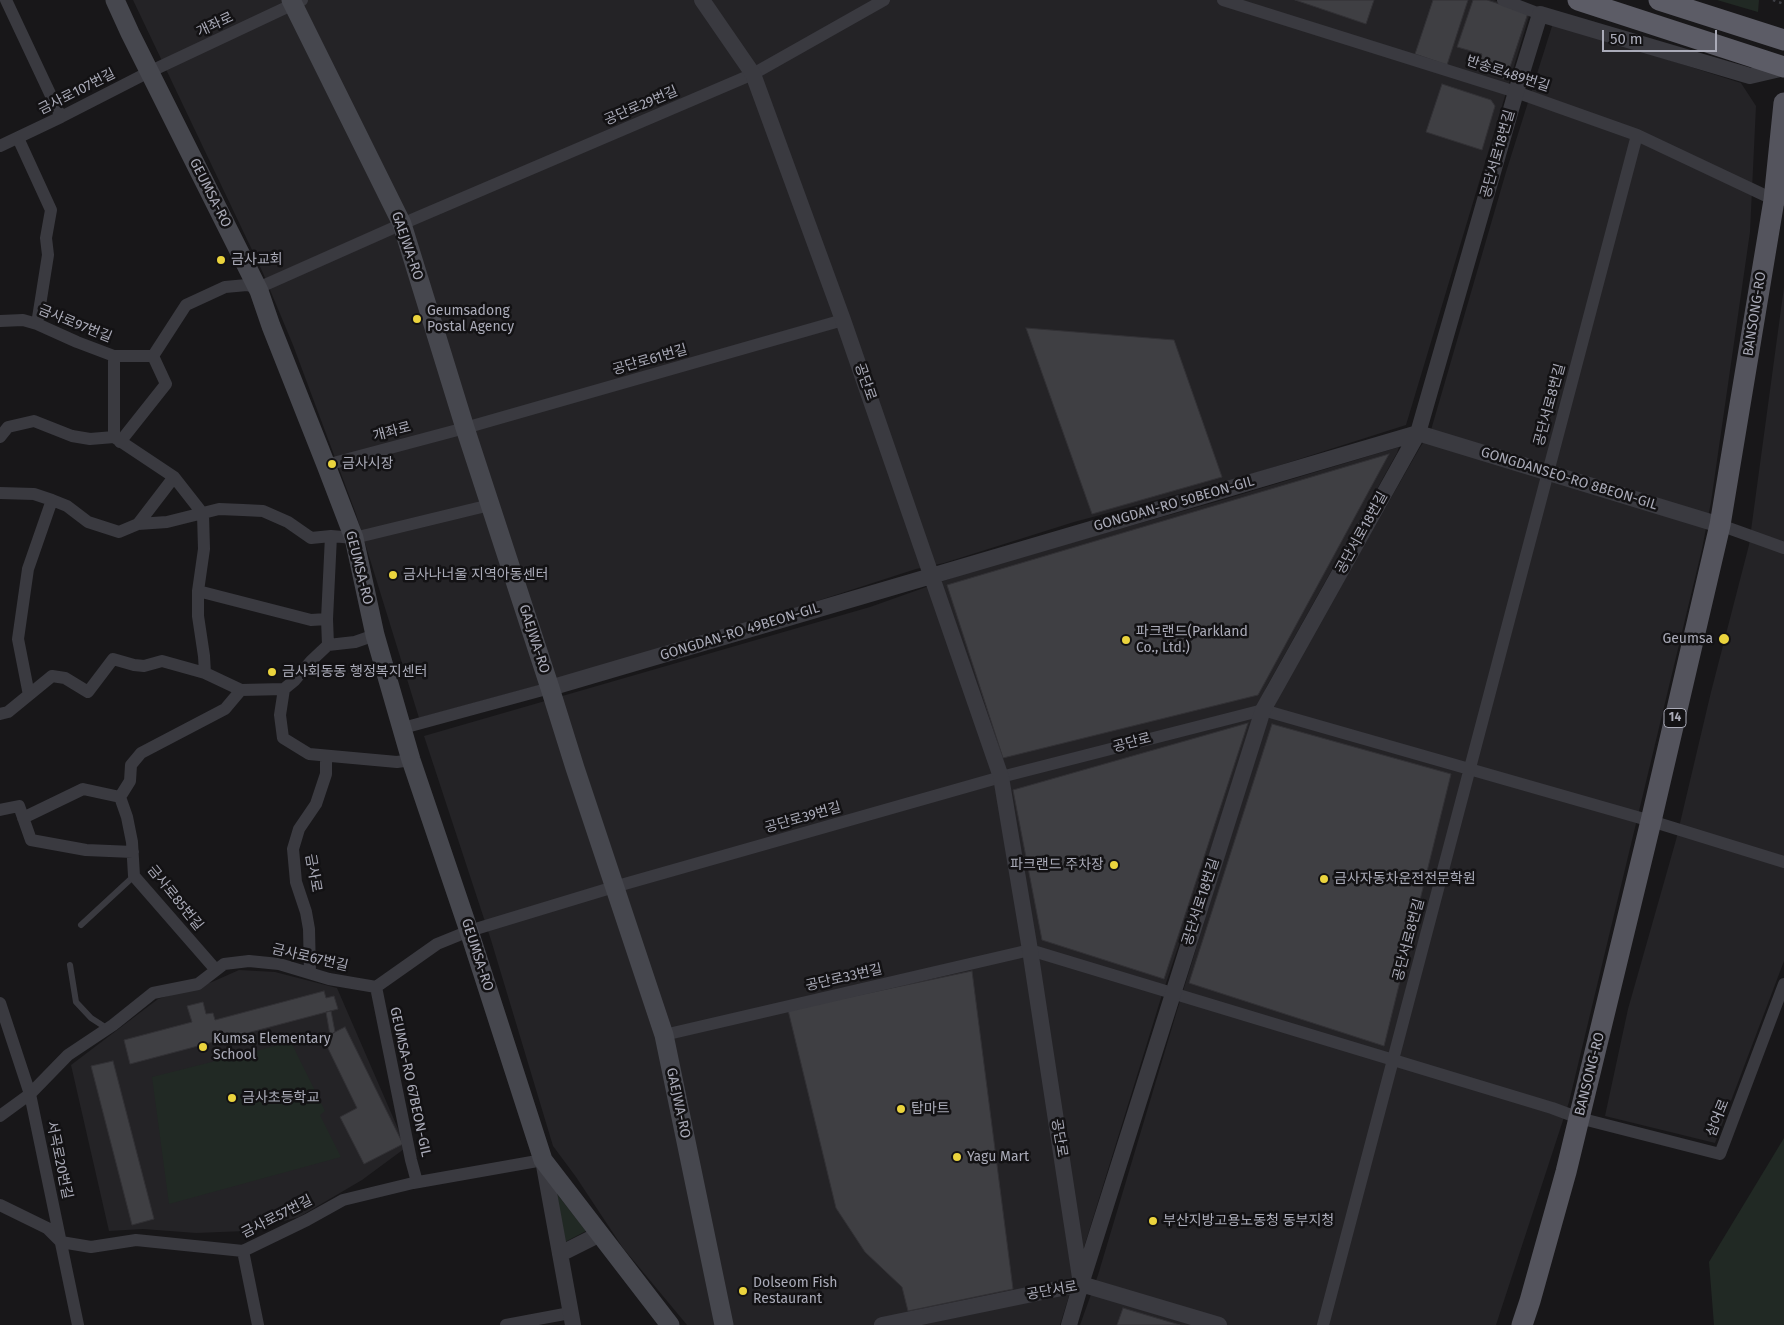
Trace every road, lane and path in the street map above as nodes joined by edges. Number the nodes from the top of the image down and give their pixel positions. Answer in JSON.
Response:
{"nodes":[{"id":1,"x":6,"y":0,"type":"edge"},
{"id":2,"x":115,"y":0,"type":"edge"},
{"id":3,"x":702,"y":0,"type":"edge"},
{"id":4,"x":884,"y":0,"type":"edge"},
{"id":5,"x":1223,"y":0,"type":"edge"},
{"id":6,"x":1503,"y":0,"type":"edge"},
{"id":7,"x":1578,"y":0,"type":"edge"},
{"id":8,"x":1659,"y":0,"type":"edge"},
{"id":9,"x":1773,"y":0,"type":"edge"},
{"id":10,"x":296,"y":1,"type":"edge"},
{"id":11,"x":1784,"y":4,"type":"edge"},
{"id":12,"x":1540,"y":14,"type":"junction"},
{"id":13,"x":1784,"y":40,"type":"edge"},
{"id":14,"x":1784,"y":67,"type":"edge"},
{"id":15,"x":149,"y":72,"type":"junction"},
{"id":16,"x":753,"y":74,"type":"junction"},
{"id":17,"x":1516,"y":92,"type":"junction"},
{"id":18,"x":1784,"y":103,"type":"edge"},
{"id":19,"x":61,"y":117,"type":"junction"},
{"id":20,"x":1637,"y":135,"type":"junction"},
{"id":21,"x":18,"y":138,"type":"junction"},
{"id":22,"x":0,"y":146,"type":"edge"},
{"id":23,"x":1779,"y":202,"type":"edge"},
{"id":24,"x":402,"y":224,"type":"junction"},
{"id":25,"x":258,"y":288,"type":"junction"},
{"id":26,"x":843,"y":320,"type":"junction"},
{"id":27,"x":0,"y":321,"type":"edge"},
{"id":28,"x":37,"y":324,"type":"junction"},
{"id":29,"x":114,"y":356,"type":"junction"},
{"id":30,"x":153,"y":356,"type":"junction"},
{"id":31,"x":465,"y":428,"type":"junction"},
{"id":32,"x":3,"y":429,"type":"edge"},
{"id":33,"x":1418,"y":433,"type":"junction"},
{"id":34,"x":117,"y":439,"type":"junction"},
{"id":35,"x":326,"y":465,"type":"junction"},
{"id":36,"x":1548,"y":473,"type":"junction"},
{"id":37,"x":174,"y":476,"type":"junction"},
{"id":38,"x":0,"y":493,"type":"edge"},
{"id":39,"x":52,"y":500,"type":"junction"},
{"id":40,"x":490,"y":505,"type":"junction"},
{"id":41,"x":202,"y":514,"type":"junction"},
{"id":42,"x":138,"y":524,"type":"junction"},
{"id":43,"x":1720,"y":525,"type":"junction"},
{"id":44,"x":331,"y":536,"type":"junction"},
{"id":45,"x":354,"y":538,"type":"junction"},
{"id":46,"x":1784,"y":548,"type":"edge"},
{"id":47,"x":930,"y":576,"type":"junction"},
{"id":48,"x":198,"y":591,"type":"junction"},
{"id":49,"x":327,"y":619,"type":"junction"},
{"id":50,"x":375,"y":634,"type":"junction"},
{"id":51,"x":328,"y":645,"type":"junction"},
{"id":52,"x":204,"y":673,"type":"junction"},
{"id":53,"x":550,"y":688,"type":"junction"},
{"id":54,"x":284,"y":689,"type":"junction"},
{"id":55,"x":241,"y":690,"type":"junction"},
{"id":56,"x":29,"y":694,"type":"junction"},
{"id":57,"x":1263,"y":710,"type":"junction"},
{"id":58,"x":0,"y":714,"type":"edge"},
{"id":59,"x":403,"y":728,"type":"junction"},
{"id":60,"x":326,"y":756,"type":"junction"},
{"id":61,"x":411,"y":760,"type":"junction"},
{"id":62,"x":1470,"y":769,"type":"junction"},
{"id":63,"x":1001,"y":778,"type":"junction"},
{"id":64,"x":120,"y":797,"type":"junction"},
{"id":65,"x":0,"y":810,"type":"edge"},
{"id":66,"x":21,"y":812,"type":"junction"},
{"id":67,"x":1651,"y":821,"type":"junction"},
{"id":68,"x":132,"y":852,"type":"junction"},
{"id":69,"x":1784,"y":862,"type":"edge"},
{"id":70,"x":134,"y":876,"type":"junction"},
{"id":71,"x":614,"y":886,"type":"junction"},
{"id":72,"x":81,"y":925,"type":"dead end"},
{"id":73,"x":469,"y":932,"type":"junction"},
{"id":74,"x":1030,"y":950,"type":"junction"},
{"id":75,"x":70,"y":965,"type":"dead end"},
{"id":76,"x":216,"y":970,"type":"junction"},
{"id":77,"x":310,"y":974,"type":"junction"},
{"id":78,"x":1784,"y":984,"type":"edge"},
{"id":79,"x":376,"y":987,"type":"junction"},
{"id":80,"x":1172,"y":993,"type":"junction"},
{"id":81,"x":0,"y":1003,"type":"edge"},
{"id":82,"x":108,"y":1028,"type":"junction"},
{"id":83,"x":664,"y":1035,"type":"junction"},
{"id":84,"x":1393,"y":1061,"type":"junction"},
{"id":85,"x":30,"y":1094,"type":"junction"},
{"id":86,"x":0,"y":1116,"type":"edge"},
{"id":87,"x":1579,"y":1118,"type":"junction"},
{"id":88,"x":543,"y":1160,"type":"junction"},
{"id":89,"x":417,"y":1182,"type":"junction"},
{"id":90,"x":0,"y":1205,"type":"edge"},
{"id":91,"x":600,"y":1234,"type":"junction"},
{"id":92,"x":61,"y":1242,"type":"junction"},
{"id":93,"x":243,"y":1252,"type":"junction"},
{"id":94,"x":560,"y":1254,"type":"junction"},
{"id":95,"x":1081,"y":1284,"type":"junction"},
{"id":96,"x":571,"y":1319,"type":"edge"},
{"id":97,"x":78,"y":1325,"type":"edge"},
{"id":98,"x":258,"y":1325,"type":"edge"},
{"id":99,"x":506,"y":1325,"type":"edge"},
{"id":100,"x":670,"y":1325,"type":"edge"},
{"id":101,"x":724,"y":1325,"type":"edge"},
{"id":102,"x":882,"y":1325,"type":"edge"},
{"id":103,"x":1069,"y":1325,"type":"edge"},
{"id":104,"x":1219,"y":1325,"type":"edge"},
{"id":105,"x":1323,"y":1325,"type":"edge"},
{"id":106,"x":1522,"y":1325,"type":"edge"}],
"edges":[{"from":1,"to":19,"type":"street"},
{"from":2,"to":15,"type":"main road","name":"GEUMSA-RO"},
{"from":3,"to":16,"type":"street","name":"공단로"},
{"from":4,"to":16,"type":"street","name":"공단로29번길"},
{"from":5,"to":17,"type":"street","name":"반송로489번길"},
{"from":6,"to":12,"type":"street"},
{"from":7,"to":14,"type":"highway"},
{"from":8,"to":13,"type":"highway"},
{"from":9,"to":11,"type":"path"},
{"from":10,"to":15,"type":"street","name":"개좌로"},
{"from":10,"to":24,"type":"main road","name":"GAEJWA-RO"},
{"from":12,"to":14,"type":"street"},
{"from":12,"to":17,"type":"street","name":"공단서로18번길"},
{"from":15,"to":19,"type":"street","name":"금사로107번길"},
{"from":15,"to":25,"type":"main road","name":"GEUMSA-RO"},
{"from":16,"to":24,"type":"street","name":"공단로29번길"},
{"from":16,"to":26,"type":"street","name":"공단로"},
{"from":17,"to":20,"type":"street","name":"반송로489번길"},
{"from":17,"to":33,"type":"street","name":"공단서로18번길"},
{"from":18,"to":23,"type":"main road","name":"BANSONG-RO","number":"14"},
{"from":19,"to":21,"type":"street","name":"금사로107번길"},
{"from":20,"to":23,"type":"street","name":"반송로489번길"},
{"from":20,"to":36,"type":"street","name":"공단서로8번길"},
{"from":21,"to":22,"type":"street","name":"금사로107번길"},
{"from":21,"to":28,"type":"street"},
{"from":23,"to":43,"type":"main road","name":"BANSONG-RO","number":"14"},
{"from":24,"to":25,"type":"street"},
{"from":24,"to":31,"type":"main road","name":"GAEJWA-RO"},
{"from":25,"to":30,"type":"street"},
{"from":25,"to":35,"type":"main road","name":"GEUMSA-RO"},
{"from":26,"to":31,"type":"street","name":"공단로61번길"},
{"from":26,"to":47,"type":"street","name":"공단로"},
{"from":27,"to":28,"type":"street","name":"금사로97번길"},
{"from":28,"to":29,"type":"street","name":"금사로97번길"},
{"from":29,"to":30,"type":"street","name":"금사로97번길"},
{"from":29,"to":34,"type":"street"},
{"from":30,"to":34,"type":"street"},
{"from":31,"to":35,"type":"street","name":"개좌로"},
{"from":31,"to":40,"type":"main road","name":"GAEJWA-RO"},
{"from":32,"to":34,"type":"street"},
{"from":33,"to":36,"type":"street","name":"GONGDANSEO-RO 8BEON-GIL"},
{"from":33,"to":47,"type":"street","name":"GONGDAN-RO 50BEON-GIL"},
{"from":33,"to":57,"type":"street","name":"공단서로18번길"},
{"from":34,"to":37,"type":"street"},
{"from":35,"to":45,"type":"main road","name":"GEUMSA-RO"},
{"from":36,"to":43,"type":"street","name":"GONGDANSEO-RO 8BEON-GIL"},
{"from":36,"to":62,"type":"street","name":"공단서로8번길"},
{"from":37,"to":41,"type":"street"},
{"from":37,"to":42,"type":"street"},
{"from":38,"to":39,"type":"street"},
{"from":39,"to":42,"type":"street"},
{"from":39,"to":56,"type":"street"},
{"from":40,"to":45,"type":"street"},
{"from":40,"to":53,"type":"main road","name":"GAEJWA-RO"},
{"from":41,"to":42,"type":"street"},
{"from":41,"to":44,"type":"street"},
{"from":41,"to":48,"type":"street"},
{"from":43,"to":46,"type":"street"},
{"from":43,"to":67,"type":"main road","name":"BANSONG-RO","number":"14"},
{"from":44,"to":45,"type":"street"},
{"from":44,"to":49,"type":"street"},
{"from":45,"to":50,"type":"main road","name":"GEUMSA-RO"},
{"from":47,"to":53,"type":"street","name":"GONGDAN-RO 49BEON-GIL"},
{"from":47,"to":63,"type":"street","name":"공단로"},
{"from":48,"to":49,"type":"street"},
{"from":48,"to":52,"type":"street"},
{"from":49,"to":51,"type":"street"},
{"from":50,"to":51,"type":"street"},
{"from":50,"to":59,"type":"main road","name":"GEUMSA-RO"},
{"from":51,"to":54,"type":"street"},
{"from":52,"to":55,"type":"street"},
{"from":52,"to":56,"type":"street"},
{"from":53,"to":59,"type":"street","name":"GAEJWA-RO"},
{"from":53,"to":71,"type":"main road","name":"GAEJWA-RO"},
{"from":54,"to":55,"type":"street"},
{"from":54,"to":60,"type":"street"},
{"from":55,"to":64,"type":"street"},
{"from":56,"to":58,"type":"street"},
{"from":57,"to":62,"type":"street"},
{"from":57,"to":63,"type":"street","name":"공단로"},
{"from":57,"to":80,"type":"street","name":"공단서로18번길"},
{"from":59,"to":61,"type":"main road","name":"GEUMSA-RO"},
{"from":60,"to":61,"type":"street"},
{"from":60,"to":77,"type":"street","name":"금사로"},
{"from":61,"to":73,"type":"main road","name":"GEUMSA-RO"},
{"from":62,"to":67,"type":"street"},
{"from":62,"to":84,"type":"street","name":"공단서로8번길"},
{"from":63,"to":71,"type":"street","name":"공단로39번길"},
{"from":63,"to":74,"type":"street","name":"공단로"},
{"from":64,"to":66,"type":"street"},
{"from":64,"to":68,"type":"street","name":"금사로85번길"},
{"from":65,"to":66,"type":"street"},
{"from":66,"to":68,"type":"street"},
{"from":67,"to":69,"type":"street"},
{"from":67,"to":87,"type":"main road","name":"BANSONG-RO","number":"14"},
{"from":68,"to":70,"type":"street","name":"금사로85번길"},
{"from":70,"to":72,"type":"lane"},
{"from":70,"to":76,"type":"street","name":"금사로85번길"},
{"from":71,"to":73,"type":"street"},
{"from":71,"to":83,"type":"main road","name":"GAEJWA-RO"},
{"from":73,"to":79,"type":"street"},
{"from":73,"to":88,"type":"main road","name":"GEUMSA-RO"},
{"from":74,"to":80,"type":"street"},
{"from":74,"to":83,"type":"street","name":"공단로33번길"},
{"from":74,"to":95,"type":"street","name":"공단로"},
{"from":75,"to":82,"type":"lane"},
{"from":76,"to":77,"type":"street","name":"금사로67번길"},
{"from":76,"to":82,"type":"street","name":"금사로67번길"},
{"from":77,"to":79,"type":"street","name":"금사로67번길"},
{"from":78,"to":87,"type":"street","name":"삼어로"},
{"from":79,"to":89,"type":"street","name":"GEUMSA-RO 67BEON-GIL"},
{"from":80,"to":84,"type":"street"},
{"from":80,"to":95,"type":"street","name":"공단서로18번길"},
{"from":81,"to":85,"type":"street","name":"서곡로20번길"},
{"from":82,"to":85,"type":"street","name":"금사로67번길"},
{"from":83,"to":101,"type":"main road","name":"GAEJWA-RO"},
{"from":84,"to":87,"type":"street"},
{"from":84,"to":105,"type":"street","name":"공단서로8번길"},
{"from":85,"to":86,"type":"street","name":"금사로67번길"},
{"from":85,"to":92,"type":"street","name":"서곡로20번길"},
{"from":87,"to":106,"type":"main road","name":"BANSONG-RO","number":"14"},
{"from":88,"to":89,"type":"street","name":"금사로57번길"},
{"from":88,"to":91,"type":"main road","name":"GEUMSA-RO"},
{"from":88,"to":94,"type":"street","name":"GEUMSA-RO"},
{"from":89,"to":93,"type":"street","name":"금사로57번길"},
{"from":90,"to":92,"type":"street"},
{"from":91,"to":94,"type":"street"},
{"from":91,"to":100,"type":"main road","name":"GEUMSA-RO"},
{"from":92,"to":93,"type":"street","name":"금사로57번길"},
{"from":92,"to":97,"type":"street","name":"서곡로20번길"},
{"from":93,"to":98,"type":"street"},
{"from":94,"to":96,"type":"street","name":"GEUMSA-RO"},
{"from":95,"to":102,"type":"street","name":"공단서로"},
{"from":95,"to":103,"type":"street","name":"공단로"},
{"from":95,"to":104,"type":"street","name":"공단서로"},
{"from":96,"to":99,"type":"street"}]}
